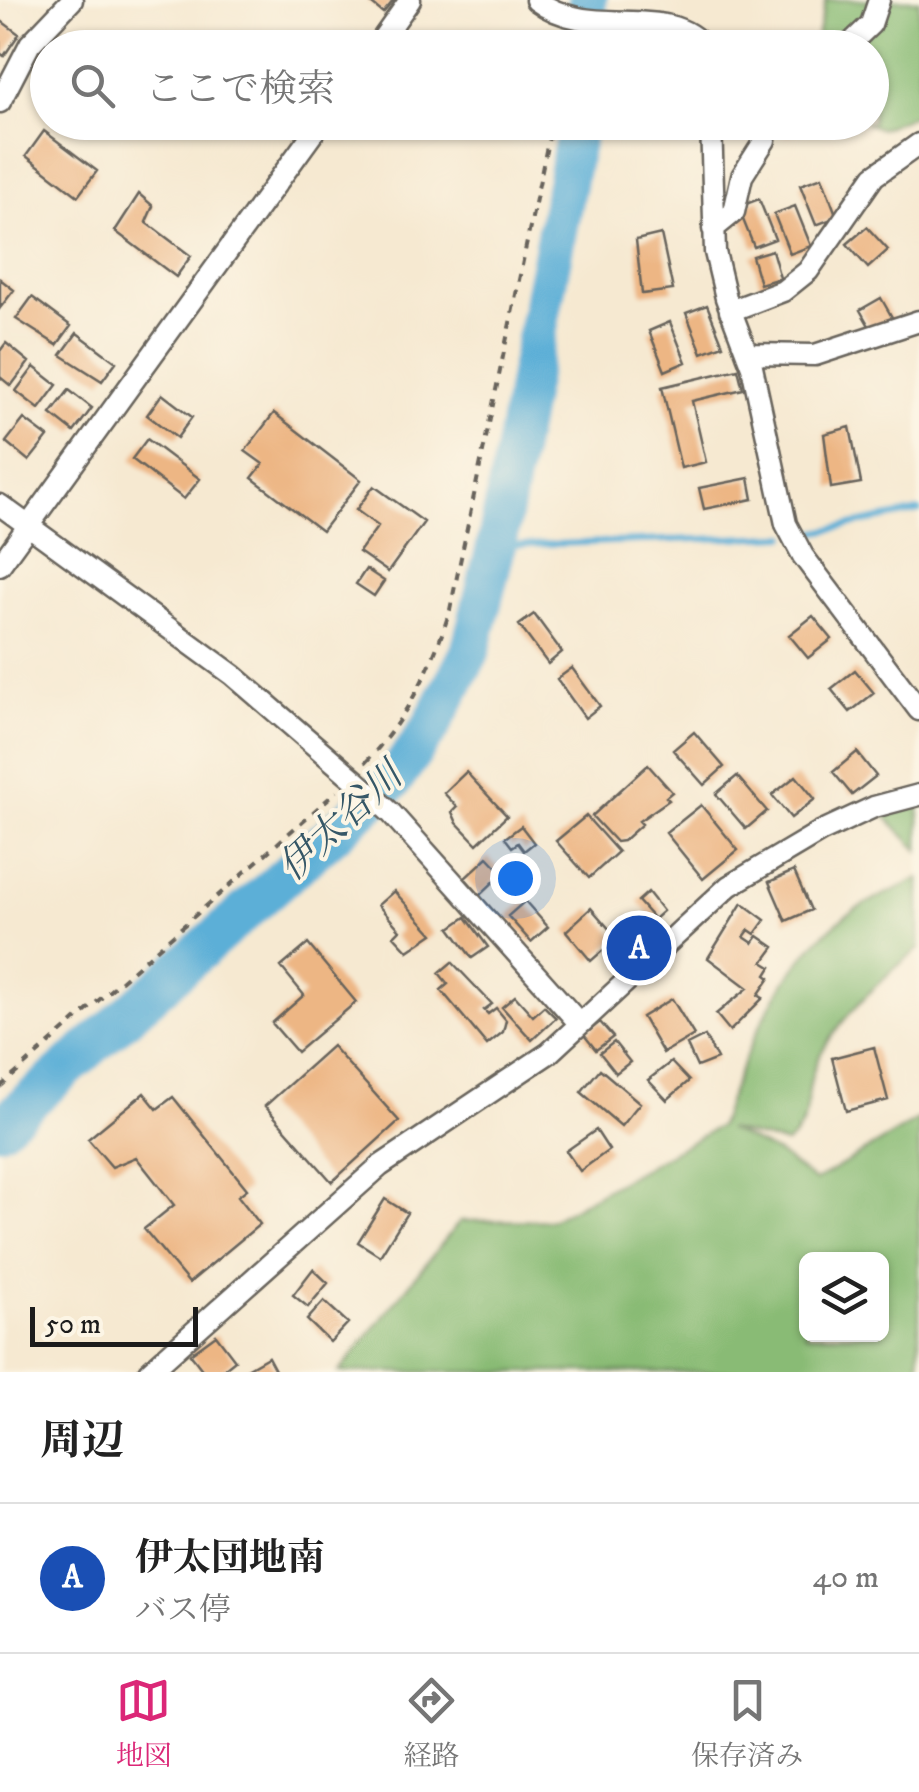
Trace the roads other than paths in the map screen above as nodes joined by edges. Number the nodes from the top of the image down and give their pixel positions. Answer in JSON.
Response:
{"nodes":[{"id":1,"x":72,"y":0,"type":"edge"},
{"id":2,"x":410,"y":0,"type":"edge"},
{"id":3,"x":536,"y":0,"type":"edge"},
{"id":4,"x":879,"y":0,"type":"edge"},
{"id":5,"x":43,"y":30,"type":"edge"},
{"id":6,"x":389,"y":30,"type":"edge"},
{"id":7,"x":695,"y":30,"type":"edge"},
{"id":8,"x":865,"y":30,"type":"edge"},
{"id":9,"x":30,"y":44,"type":"edge"},
{"id":10,"x":0,"y":102,"type":"edge"},
{"id":11,"x":308,"y":140,"type":"edge"},
{"id":12,"x":712,"y":140,"type":"edge"},
{"id":13,"x":764,"y":140,"type":"edge"},
{"id":14,"x":919,"y":144,"type":"edge"},
{"id":15,"x":714,"y":229,"type":"junction"},
{"id":16,"x":730,"y":310,"type":"junction"},
{"id":17,"x":919,"y":321,"type":"edge"},
{"id":18,"x":747,"y":354,"type":"junction"},
{"id":19,"x":0,"y":506,"type":"edge"},
{"id":20,"x":29,"y":526,"type":"junction"},
{"id":21,"x":0,"y":565,"type":"edge"},
{"id":22,"x":919,"y":710,"type":"edge"},
{"id":23,"x":919,"y":794,"type":"edge"},
{"id":24,"x":580,"y":1024,"type":"junction"},
{"id":25,"x":149,"y":1372,"type":"edge"}],
"edges":[{"from":1,"to":5,"type":"street"},
{"from":2,"to":6,"type":"street"},
{"from":3,"to":7,"type":"street"},
{"from":4,"to":8,"type":"street"},
{"from":9,"to":10,"type":"street"},
{"from":11,"to":20,"type":"street"},
{"from":12,"to":15,"type":"street"},
{"from":13,"to":15,"type":"street"},
{"from":14,"to":16,"type":"street"},
{"from":15,"to":16,"type":"street"},
{"from":16,"to":18,"type":"street"},
{"from":17,"to":18,"type":"street"},
{"from":18,"to":22,"type":"street"},
{"from":19,"to":20,"type":"street"},
{"from":20,"to":21,"type":"street"},
{"from":20,"to":24,"type":"street"},
{"from":23,"to":24,"type":"street"},
{"from":24,"to":25,"type":"street"}]}
